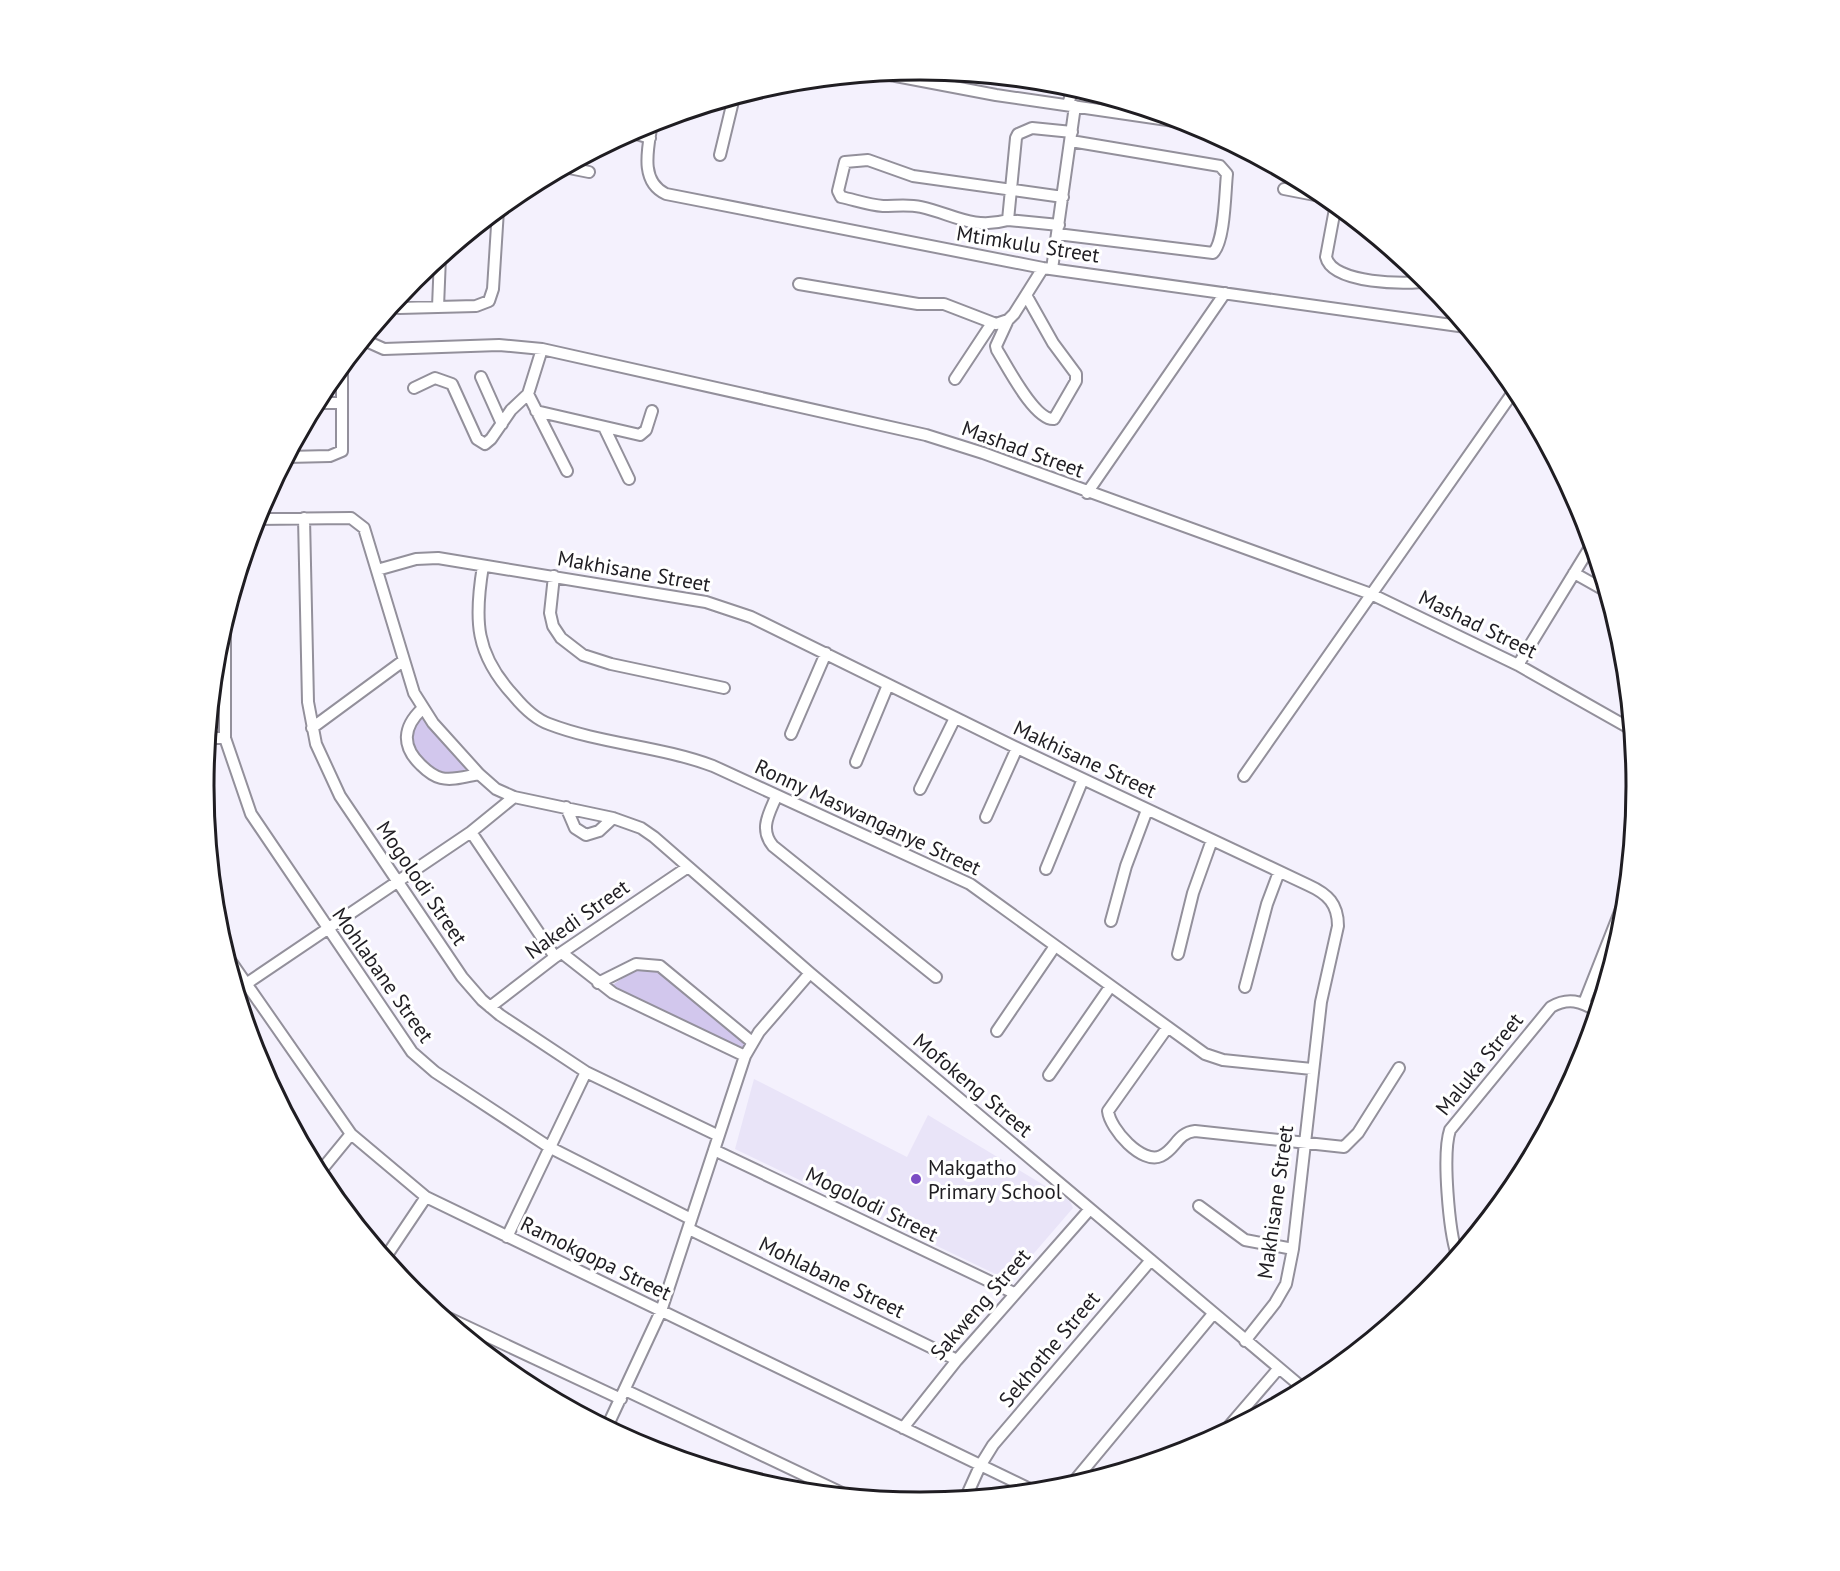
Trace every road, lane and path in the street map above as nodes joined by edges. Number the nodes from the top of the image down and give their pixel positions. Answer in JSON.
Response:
{"nodes":[{"id":1,"x":917,"y":80,"type":"edge"},
{"id":2,"x":1072,"y":96,"type":"edge"},
{"id":3,"x":732,"y":105,"type":"edge"},
{"id":4,"x":1072,"y":105,"type":"junction"},
{"id":5,"x":1144,"y":116,"type":"edge"},
{"id":6,"x":651,"y":133,"type":"edge"},
{"id":7,"x":643,"y":136,"type":"edge"},
{"id":8,"x":1071,"y":136,"type":"junction"},
{"id":9,"x":650,"y":138,"type":"junction"},
{"id":10,"x":720,"y":155,"type":"dead end"},
{"id":11,"x":576,"y":169,"type":"edge"},
{"id":12,"x":589,"y":172,"type":"dead end"},
{"id":13,"x":1011,"y":189,"type":"junction"},
{"id":14,"x":1284,"y":189,"type":"dead end"},
{"id":15,"x":1304,"y":193,"type":"edge"},
{"id":16,"x":1063,"y":197,"type":"junction"},
{"id":17,"x":1334,"y":214,"type":"edge"},
{"id":18,"x":497,"y":220,"type":"edge"},
{"id":19,"x":1008,"y":220,"type":"junction"},
{"id":20,"x":1058,"y":230,"type":"junction"},
{"id":21,"x":1048,"y":268,"type":"junction"},
{"id":22,"x":440,"y":269,"type":"edge"},
{"id":23,"x":1416,"y":283,"type":"edge"},
{"id":24,"x":799,"y":284,"type":"dead end"},
{"id":25,"x":1225,"y":293,"type":"junction"},
{"id":26,"x":1026,"y":295,"type":"junction"},
{"id":27,"x":438,"y":307,"type":"junction"},
{"id":28,"x":400,"y":308,"type":"edge"},
{"id":29,"x":1008,"y":320,"type":"junction"},
{"id":30,"x":992,"y":323,"type":"junction"},
{"id":31,"x":1455,"y":326,"type":"edge"},
{"id":32,"x":371,"y":342,"type":"edge"},
{"id":33,"x":542,"y":349,"type":"junction"},
{"id":34,"x":481,"y":377,"type":"dead end"},
{"id":35,"x":955,"y":379,"type":"dead end"},
{"id":36,"x":341,"y":382,"type":"edge"},
{"id":37,"x":414,"y":388,"type":"dead end"},
{"id":38,"x":528,"y":394,"type":"junction"},
{"id":39,"x":1510,"y":397,"type":"edge"},
{"id":40,"x":327,"y":403,"type":"edge"},
{"id":41,"x":340,"y":403,"type":"junction"},
{"id":42,"x":536,"y":411,"type":"junction"},
{"id":43,"x":652,"y":411,"type":"dead end"},
{"id":44,"x":502,"y":424,"type":"junction"},
{"id":45,"x":604,"y":427,"type":"junction"},
{"id":46,"x":296,"y":456,"type":"edge"},
{"id":47,"x":567,"y":471,"type":"dead end"},
{"id":48,"x":629,"y":479,"type":"dead end"},
{"id":49,"x":1087,"y":493,"type":"junction"},
{"id":50,"x":304,"y":518,"type":"junction"},
{"id":51,"x":267,"y":519,"type":"edge"},
{"id":52,"x":1587,"y":553,"type":"edge"},
{"id":53,"x":483,"y":566,"type":"junction"},
{"id":54,"x":378,"y":570,"type":"junction"},
{"id":55,"x":1574,"y":573,"type":"junction"},
{"id":56,"x":554,"y":576,"type":"junction"},
{"id":57,"x":1597,"y":586,"type":"edge"},
{"id":58,"x":1371,"y":594,"type":"junction"},
{"id":59,"x":826,"y":653,"type":"junction"},
{"id":60,"x":404,"y":661,"type":"junction"},
{"id":61,"x":225,"y":665,"type":"edge"},
{"id":62,"x":1518,"y":665,"type":"junction"},
{"id":63,"x":888,"y":685,"type":"junction"},
{"id":64,"x":724,"y":688,"type":"dead end"},
{"id":65,"x":422,"y":709,"type":"junction"},
{"id":66,"x":955,"y":718,"type":"junction"},
{"id":67,"x":1623,"y":724,"type":"edge"},
{"id":68,"x":312,"y":728,"type":"junction"},
{"id":69,"x":791,"y":734,"type":"dead end"},
{"id":70,"x":216,"y":738,"type":"edge"},
{"id":71,"x":225,"y":738,"type":"junction"},
{"id":72,"x":1017,"y":748,"type":"junction"},
{"id":73,"x":856,"y":762,"type":"dead end"},
{"id":74,"x":479,"y":774,"type":"junction"},
{"id":75,"x":1244,"y":776,"type":"dead end"},
{"id":76,"x":1083,"y":779,"type":"junction"},
{"id":77,"x":920,"y":789,"type":"dead end"},
{"id":78,"x":514,"y":797,"type":"junction"},
{"id":79,"x":777,"y":797,"type":"junction"},
{"id":80,"x":566,"y":807,"type":"junction"},
{"id":81,"x":1147,"y":810,"type":"junction"},
{"id":82,"x":986,"y":817,"type":"dead end"},
{"id":83,"x":613,"y":818,"type":"junction"},
{"id":84,"x":471,"y":831,"type":"junction"},
{"id":85,"x":1212,"y":840,"type":"junction"},
{"id":86,"x":688,"y":867,"type":"junction"},
{"id":87,"x":1046,"y":869,"type":"dead end"},
{"id":88,"x":1279,"y":872,"type":"junction"},
{"id":89,"x":398,"y":881,"type":"junction"},
{"id":90,"x":1111,"y":921,"type":"dead end"},
{"id":91,"x":327,"y":930,"type":"junction"},
{"id":92,"x":1607,"y":944,"type":"edge"},
{"id":93,"x":1055,"y":946,"type":"junction"},
{"id":94,"x":1178,"y":954,"type":"dead end"},
{"id":95,"x":558,"y":955,"type":"junction"},
{"id":96,"x":810,"y":973,"type":"junction"},
{"id":97,"x":936,"y":977,"type":"dead end"},
{"id":98,"x":598,"y":983,"type":"junction"},
{"id":99,"x":243,"y":986,"type":"edge"},
{"id":100,"x":1110,"y":987,"type":"junction"},
{"id":101,"x":1245,"y":987,"type":"dead end"},
{"id":102,"x":245,"y":993,"type":"edge"},
{"id":103,"x":1584,"y":1003,"type":"junction"},
{"id":104,"x":490,"y":1007,"type":"junction"},
{"id":105,"x":1590,"y":1007,"type":"edge"},
{"id":106,"x":1167,"y":1028,"type":"junction"},
{"id":107,"x":997,"y":1031,"type":"dead end"},
{"id":108,"x":752,"y":1042,"type":"junction"},
{"id":109,"x":745,"y":1056,"type":"junction"},
{"id":110,"x":1399,"y":1068,"type":"dead end"},
{"id":111,"x":1312,"y":1069,"type":"junction"},
{"id":112,"x":586,"y":1072,"type":"junction"},
{"id":113,"x":1049,"y":1075,"type":"dead end"},
{"id":114,"x":351,"y":1134,"type":"junction"},
{"id":115,"x":717,"y":1135,"type":"junction"},
{"id":116,"x":1304,"y":1143,"type":"junction"},
{"id":117,"x":549,"y":1147,"type":"junction"},
{"id":118,"x":714,"y":1150,"type":"junction"},
{"id":119,"x":325,"y":1165,"type":"edge"},
{"id":120,"x":426,"y":1197,"type":"junction"},
{"id":121,"x":1198,"y":1206,"type":"dead end"},
{"id":122,"x":1090,"y":1209,"type":"junction"},
{"id":123,"x":690,"y":1224,"type":"junction"},
{"id":124,"x":507,"y":1237,"type":"junction"},
{"id":125,"x":1456,"y":1245,"type":"edge"},
{"id":126,"x":1293,"y":1250,"type":"junction"},
{"id":127,"x":389,"y":1251,"type":"edge"},
{"id":128,"x":1151,"y":1260,"type":"junction"},
{"id":129,"x":1014,"y":1293,"type":"junction"},
{"id":130,"x":661,"y":1311,"type":"junction"},
{"id":131,"x":1213,"y":1314,"type":"junction"},
{"id":132,"x":466,"y":1325,"type":"edge"},
{"id":133,"x":1245,"y":1341,"type":"junction"},
{"id":134,"x":957,"y":1360,"type":"junction"},
{"id":135,"x":1279,"y":1368,"type":"junction"},
{"id":136,"x":1296,"y":1383,"type":"edge"},
{"id":137,"x":623,"y":1394,"type":"junction"},
{"id":138,"x":1238,"y":1416,"type":"edge"},
{"id":139,"x":610,"y":1420,"type":"edge"},
{"id":140,"x":903,"y":1428,"type":"junction"},
{"id":141,"x":980,"y":1466,"type":"junction"},
{"id":142,"x":1082,"y":1472,"type":"edge"},
{"id":143,"x":822,"y":1484,"type":"edge"},
{"id":144,"x":1019,"y":1484,"type":"edge"},
{"id":145,"x":969,"y":1490,"type":"edge"}],
"edges":[{"from":1,"to":4,"type":"street"},
{"from":2,"to":4,"type":"street"},
{"from":3,"to":10,"type":"street"},
{"from":4,"to":5,"type":"street"},
{"from":4,"to":8,"type":"street"},
{"from":6,"to":9,"type":"street","name":"Mtimkulu Street"},
{"from":7,"to":9,"type":"street"},
{"from":8,"to":13,"type":"street"},
{"from":8,"to":16,"type":"street"},
{"from":8,"to":20,"type":"street"},
{"from":9,"to":21,"type":"street","name":"Mtimkulu Street"},
{"from":11,"to":12,"type":"street"},
{"from":13,"to":16,"type":"street"},
{"from":13,"to":19,"type":"street"},
{"from":13,"to":19,"type":"street"},
{"from":14,"to":15,"type":"street"},
{"from":16,"to":20,"type":"street"},
{"from":17,"to":23,"type":"street"},
{"from":18,"to":27,"type":"street"},
{"from":19,"to":20,"type":"street"},
{"from":20,"to":21,"type":"street"},
{"from":21,"to":25,"type":"street","name":"Mtimkulu Street"},
{"from":21,"to":26,"type":"street"},
{"from":22,"to":27,"type":"street"},
{"from":24,"to":30,"type":"street"},
{"from":25,"to":31,"type":"street","name":"Mtimkulu Street"},
{"from":25,"to":49,"type":"street"},
{"from":26,"to":29,"type":"street"},
{"from":26,"to":29,"type":"street"},
{"from":27,"to":28,"type":"street"},
{"from":29,"to":30,"type":"street"},
{"from":30,"to":35,"type":"street"},
{"from":32,"to":33,"type":"street","name":"Mashad Street"},
{"from":33,"to":38,"type":"street"},
{"from":33,"to":49,"type":"street","name":"Mashad Street"},
{"from":34,"to":44,"type":"street"},
{"from":36,"to":41,"type":"street"},
{"from":37,"to":44,"type":"street"},
{"from":38,"to":42,"type":"street"},
{"from":38,"to":44,"type":"street"},
{"from":39,"to":58,"type":"street"},
{"from":40,"to":41,"type":"street"},
{"from":41,"to":46,"type":"street"},
{"from":42,"to":45,"type":"street"},
{"from":42,"to":47,"type":"street"},
{"from":43,"to":45,"type":"street"},
{"from":45,"to":48,"type":"street"},
{"from":49,"to":58,"type":"street","name":"Mashad Street"},
{"from":50,"to":51,"type":"street"},
{"from":50,"to":54,"type":"street","name":"Mofokeng Street"},
{"from":50,"to":68,"type":"street","name":"Mogolodi Street"},
{"from":52,"to":55,"type":"street"},
{"from":53,"to":54,"type":"street","name":"Makhisane Street"},
{"from":53,"to":56,"type":"street","name":"Makhisane Street"},
{"from":53,"to":79,"type":"street","name":"Ronny Maswanganye Street"},
{"from":54,"to":60,"type":"street","name":"Mofokeng Street"},
{"from":55,"to":57,"type":"street"},
{"from":55,"to":62,"type":"street"},
{"from":56,"to":59,"type":"street","name":"Makhisane Street"},
{"from":56,"to":64,"type":"street"},
{"from":58,"to":62,"type":"street","name":"Mashad Street"},
{"from":58,"to":75,"type":"street"},
{"from":59,"to":63,"type":"street","name":"Makhisane Street"},
{"from":59,"to":69,"type":"street"},
{"from":60,"to":65,"type":"street","name":"Mofokeng Street"},
{"from":60,"to":68,"type":"street"},
{"from":61,"to":71,"type":"street","name":"Mohlabane Street"},
{"from":62,"to":67,"type":"street","name":"Mashad Street"},
{"from":63,"to":66,"type":"street","name":"Makhisane Street"},
{"from":63,"to":73,"type":"street"},
{"from":65,"to":74,"type":"street","name":"Mofokeng Street"},
{"from":65,"to":74,"type":"street"},
{"from":66,"to":72,"type":"street","name":"Makhisane Street"},
{"from":66,"to":77,"type":"street"},
{"from":68,"to":89,"type":"street","name":"Mogolodi Street"},
{"from":70,"to":71,"type":"street"},
{"from":71,"to":91,"type":"street","name":"Mohlabane Street"},
{"from":72,"to":76,"type":"street","name":"Makhisane Street"},
{"from":72,"to":82,"type":"street"},
{"from":74,"to":78,"type":"street","name":"Mofokeng Street"},
{"from":76,"to":81,"type":"street","name":"Makhisane Street"},
{"from":76,"to":87,"type":"street"},
{"from":78,"to":80,"type":"street","name":"Mofokeng Street"},
{"from":78,"to":84,"type":"street"},
{"from":79,"to":93,"type":"street","name":"Ronny Maswanganye Street"},
{"from":79,"to":97,"type":"street"},
{"from":80,"to":83,"type":"street","name":"Mofokeng Street"},
{"from":80,"to":83,"type":"street"},
{"from":81,"to":85,"type":"street","name":"Makhisane Street"},
{"from":81,"to":90,"type":"street"},
{"from":83,"to":86,"type":"street","name":"Mofokeng Street"},
{"from":84,"to":89,"type":"street"},
{"from":84,"to":95,"type":"street"},
{"from":85,"to":88,"type":"street","name":"Makhisane Street"},
{"from":85,"to":94,"type":"street"},
{"from":86,"to":95,"type":"street","name":"Nakedi Street"},
{"from":86,"to":96,"type":"street","name":"Mofokeng Street"},
{"from":88,"to":101,"type":"street"},
{"from":88,"to":111,"type":"street","name":"Makhisane Street"},
{"from":89,"to":91,"type":"street"},
{"from":89,"to":104,"type":"street","name":"Mogolodi Street"},
{"from":91,"to":99,"type":"street"},
{"from":91,"to":117,"type":"street","name":"Mohlabane Street"},
{"from":92,"to":103,"type":"street"},
{"from":93,"to":100,"type":"street","name":"Ronny Maswanganye Street"},
{"from":93,"to":107,"type":"street"},
{"from":95,"to":98,"type":"street"},
{"from":95,"to":104,"type":"street","name":"Nakedi Street"},
{"from":96,"to":108,"type":"street"},
{"from":96,"to":122,"type":"street","name":"Mofokeng Street"},
{"from":98,"to":108,"type":"street"},
{"from":98,"to":109,"type":"street"},
{"from":100,"to":106,"type":"street","name":"Ronny Maswanganye Street"},
{"from":100,"to":113,"type":"street"},
{"from":102,"to":114,"type":"street","name":"Ramokgopa Street"},
{"from":103,"to":105,"type":"street"},
{"from":103,"to":125,"type":"street","name":"Maluka Street"},
{"from":104,"to":112,"type":"street","name":"Mogolodi Street"},
{"from":106,"to":111,"type":"street","name":"Ronny Maswanganye Street"},
{"from":106,"to":116,"type":"street"},
{"from":108,"to":109,"type":"street"},
{"from":109,"to":115,"type":"street"},
{"from":110,"to":116,"type":"street"},
{"from":111,"to":116,"type":"street","name":"Makhisane Street"},
{"from":112,"to":115,"type":"street","name":"Mogolodi Street"},
{"from":112,"to":117,"type":"street"},
{"from":114,"to":119,"type":"street"},
{"from":114,"to":120,"type":"street","name":"Ramokgopa Street"},
{"from":115,"to":118,"type":"street"},
{"from":116,"to":126,"type":"street","name":"Makhisane Street"},
{"from":117,"to":123,"type":"street","name":"Mohlabane Street"},
{"from":117,"to":124,"type":"street"},
{"from":118,"to":123,"type":"street"},
{"from":118,"to":129,"type":"street","name":"Mogolodi Street"},
{"from":120,"to":124,"type":"street","name":"Ramokgopa Street"},
{"from":120,"to":127,"type":"street"},
{"from":121,"to":126,"type":"street"},
{"from":122,"to":128,"type":"street","name":"Mofokeng Street"},
{"from":122,"to":129,"type":"street","name":"Sakweng Street"},
{"from":123,"to":130,"type":"street"},
{"from":123,"to":134,"type":"street","name":"Mohlabane Street"},
{"from":124,"to":130,"type":"street","name":"Ramokgopa Street"},
{"from":126,"to":133,"type":"street","name":"Makhisane Street"},
{"from":128,"to":131,"type":"street","name":"Mofokeng Street"},
{"from":128,"to":141,"type":"street","name":"Sekhothe Street"},
{"from":129,"to":134,"type":"street","name":"Sakweng Street"},
{"from":130,"to":137,"type":"street"},
{"from":130,"to":140,"type":"street","name":"Ramokgopa Street"},
{"from":131,"to":133,"type":"street","name":"Mofokeng Street"},
{"from":131,"to":142,"type":"street"},
{"from":132,"to":137,"type":"street"},
{"from":133,"to":135,"type":"street","name":"Mofokeng Street"},
{"from":134,"to":140,"type":"street","name":"Sakweng Street"},
{"from":135,"to":136,"type":"street","name":"Mofokeng Street"},
{"from":135,"to":138,"type":"street"},
{"from":137,"to":139,"type":"street"},
{"from":137,"to":143,"type":"street"},
{"from":140,"to":141,"type":"street","name":"Ramokgopa Street"},
{"from":141,"to":144,"type":"street","name":"Ramokgopa Street"},
{"from":141,"to":145,"type":"street","name":"Sekhothe Street"}]}
